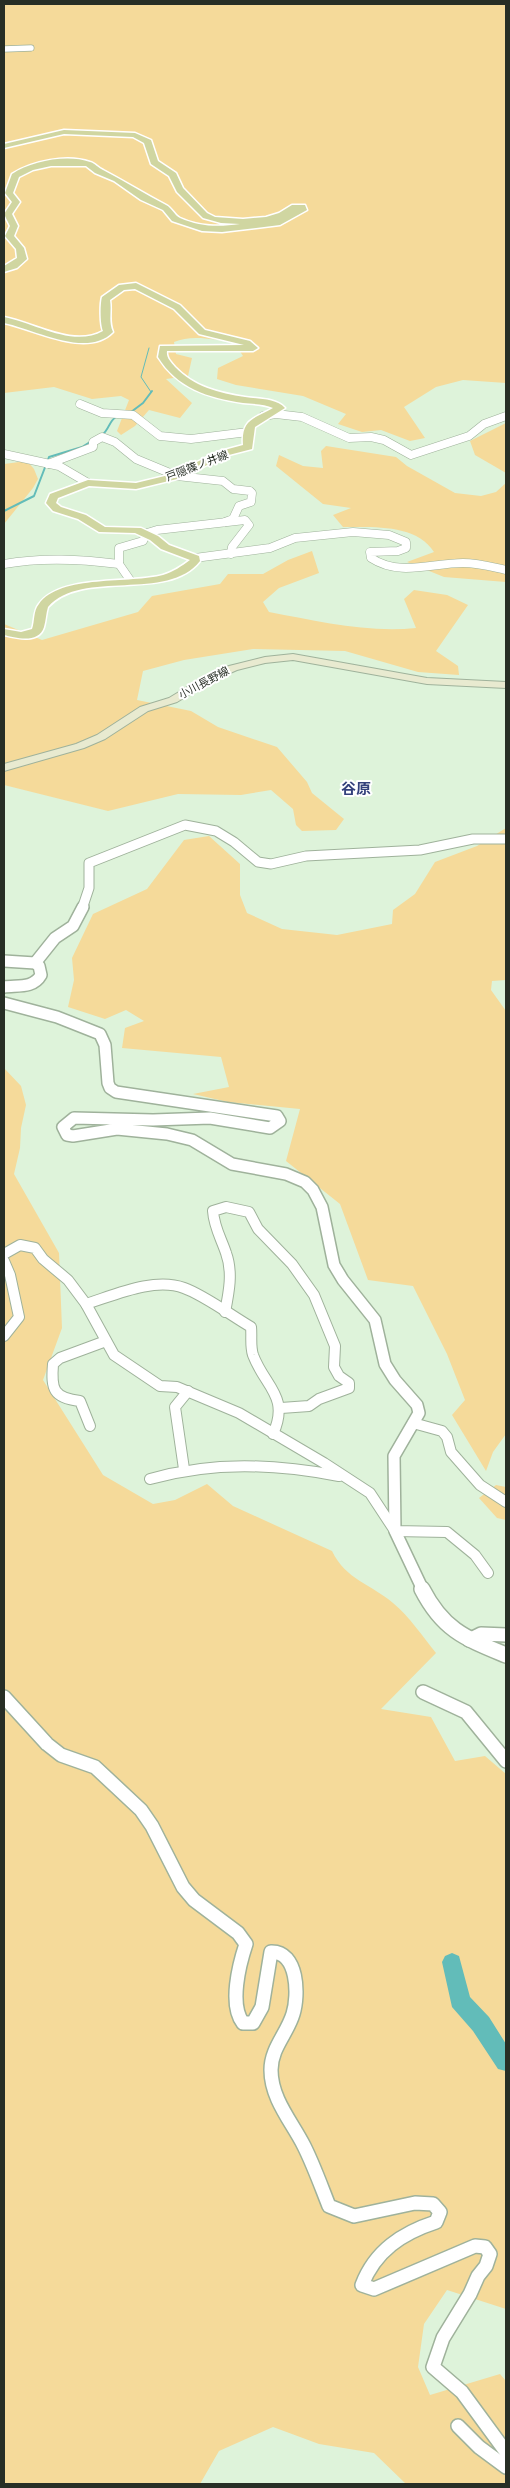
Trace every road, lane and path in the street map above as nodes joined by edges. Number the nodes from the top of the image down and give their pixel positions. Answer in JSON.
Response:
{"nodes":[{"id":1,"x":30,"y":48,"type":"dead end"},
{"id":2,"x":4,"y":49,"type":"edge"},
{"id":3,"x":4,"y":146,"type":"edge"},
{"id":4,"x":4,"y":269,"type":"edge"},
{"id":5,"x":4,"y":320,"type":"edge"},
{"id":6,"x":80,"y":404,"type":"dead end"},
{"id":7,"x":262,"y":416,"type":"junction"},
{"id":8,"x":506,"y":416,"type":"edge"},
{"id":9,"x":248,"y":432,"type":"junction"},
{"id":10,"x":4,"y":454,"type":"edge"},
{"id":11,"x":48,"y":464,"type":"junction"},
{"id":12,"x":177,"y":476,"type":"junction"},
{"id":13,"x":88,"y":483,"type":"junction"},
{"id":14,"x":225,"y":522,"type":"junction"},
{"id":15,"x":146,"y":533,"type":"junction"},
{"id":16,"x":231,"y":554,"type":"junction"},
{"id":17,"x":195,"y":558,"type":"junction"},
{"id":18,"x":4,"y":564,"type":"edge"},
{"id":19,"x":119,"y":564,"type":"junction"},
{"id":20,"x":506,"y":570,"type":"edge"},
{"id":21,"x":130,"y":580,"type":"junction"},
{"id":22,"x":4,"y":632,"type":"edge"},
{"id":23,"x":506,"y":684,"type":"edge"},
{"id":24,"x":4,"y":768,"type":"edge"},
{"id":25,"x":506,"y":839,"type":"edge"},
{"id":26,"x":4,"y":961,"type":"edge"},
{"id":27,"x":35,"y":963,"type":"junction"},
{"id":28,"x":4,"y":987,"type":"edge"},
{"id":29,"x":4,"y":1003,"type":"edge"},
{"id":30,"x":4,"y":1254,"type":"edge"},
{"id":31,"x":4,"y":1261,"type":"edge"},
{"id":32,"x":86,"y":1304,"type":"junction"},
{"id":33,"x":225,"y":1312,"type":"junction"},
{"id":34,"x":4,"y":1336,"type":"edge"},
{"id":35,"x":106,"y":1341,"type":"junction"},
{"id":36,"x":188,"y":1391,"type":"junction"},
{"id":37,"x":281,"y":1408,"type":"junction"},
{"id":38,"x":413,"y":1423,"type":"junction"},
{"id":39,"x":90,"y":1426,"type":"dead end"},
{"id":40,"x":273,"y":1434,"type":"junction"},
{"id":41,"x":184,"y":1468,"type":"junction"},
{"id":42,"x":344,"y":1477,"type":"junction"},
{"id":43,"x":150,"y":1479,"type":"dead end"},
{"id":44,"x":506,"y":1502,"type":"edge"},
{"id":45,"x":395,"y":1531,"type":"junction"},
{"id":46,"x":488,"y":1572,"type":"dead end"},
{"id":47,"x":506,"y":1635,"type":"edge"},
{"id":48,"x":469,"y":1640,"type":"junction"},
{"id":49,"x":506,"y":1655,"type":"edge"},
{"id":50,"x":423,"y":1692,"type":"dead end"},
{"id":51,"x":4,"y":1697,"type":"edge"},
{"id":52,"x":506,"y":1761,"type":"edge"},
{"id":53,"x":458,"y":2426,"type":"dead end"},
{"id":54,"x":506,"y":2452,"type":"edge"},
{"id":55,"x":506,"y":2467,"type":"edge"}],
"edges":[{"from":1,"to":2,"type":"street"},
{"from":3,"to":4,"type":"main road"},
{"from":5,"to":7,"type":"main road","name":"戸隠篠ノ井線"},
{"from":6,"to":9,"type":"street"},
{"from":7,"to":8,"type":"street"},
{"from":7,"to":9,"type":"main road","name":"戸隠篠ノ井線"},
{"from":9,"to":12,"type":"main road","name":"戸隠篠ノ井線"},
{"from":10,"to":11,"type":"street"},
{"from":11,"to":12,"type":"street"},
{"from":11,"to":13,"type":"street"},
{"from":12,"to":13,"type":"main road","name":"戸隠篠ノ井線"},
{"from":12,"to":14,"type":"street"},
{"from":13,"to":15,"type":"main road","name":"戸隠篠ノ井線"},
{"from":14,"to":15,"type":"street"},
{"from":14,"to":16,"type":"street"},
{"from":15,"to":17,"type":"main road"},
{"from":15,"to":19,"type":"street"},
{"from":16,"to":17,"type":"street"},
{"from":16,"to":20,"type":"street"},
{"from":17,"to":21,"type":"main road"},
{"from":18,"to":19,"type":"street"},
{"from":19,"to":21,"type":"street"},
{"from":21,"to":22,"type":"main road"},
{"from":23,"to":24,"type":"main road","name":"小川長野線"},
{"from":25,"to":27,"type":"street"},
{"from":26,"to":27,"type":"street"},
{"from":27,"to":28,"type":"street"},
{"from":29,"to":38,"type":"street"},
{"from":30,"to":32,"type":"street"},
{"from":31,"to":34,"type":"street"},
{"from":32,"to":33,"type":"street"},
{"from":32,"to":35,"type":"street"},
{"from":33,"to":37,"type":"street"},
{"from":33,"to":37,"type":"street"},
{"from":35,"to":36,"type":"street"},
{"from":35,"to":39,"type":"street"},
{"from":36,"to":40,"type":"street"},
{"from":36,"to":41,"type":"street"},
{"from":37,"to":40,"type":"street"},
{"from":38,"to":44,"type":"street"},
{"from":38,"to":45,"type":"street"},
{"from":40,"to":42,"type":"street"},
{"from":41,"to":42,"type":"street"},
{"from":41,"to":43,"type":"street"},
{"from":42,"to":45,"type":"street"},
{"from":45,"to":46,"type":"street"},
{"from":45,"to":48,"type":"street"},
{"from":47,"to":48,"type":"street"},
{"from":48,"to":49,"type":"street"},
{"from":50,"to":52,"type":"street"},
{"from":51,"to":54,"type":"street"},
{"from":53,"to":55,"type":"street"}]}
